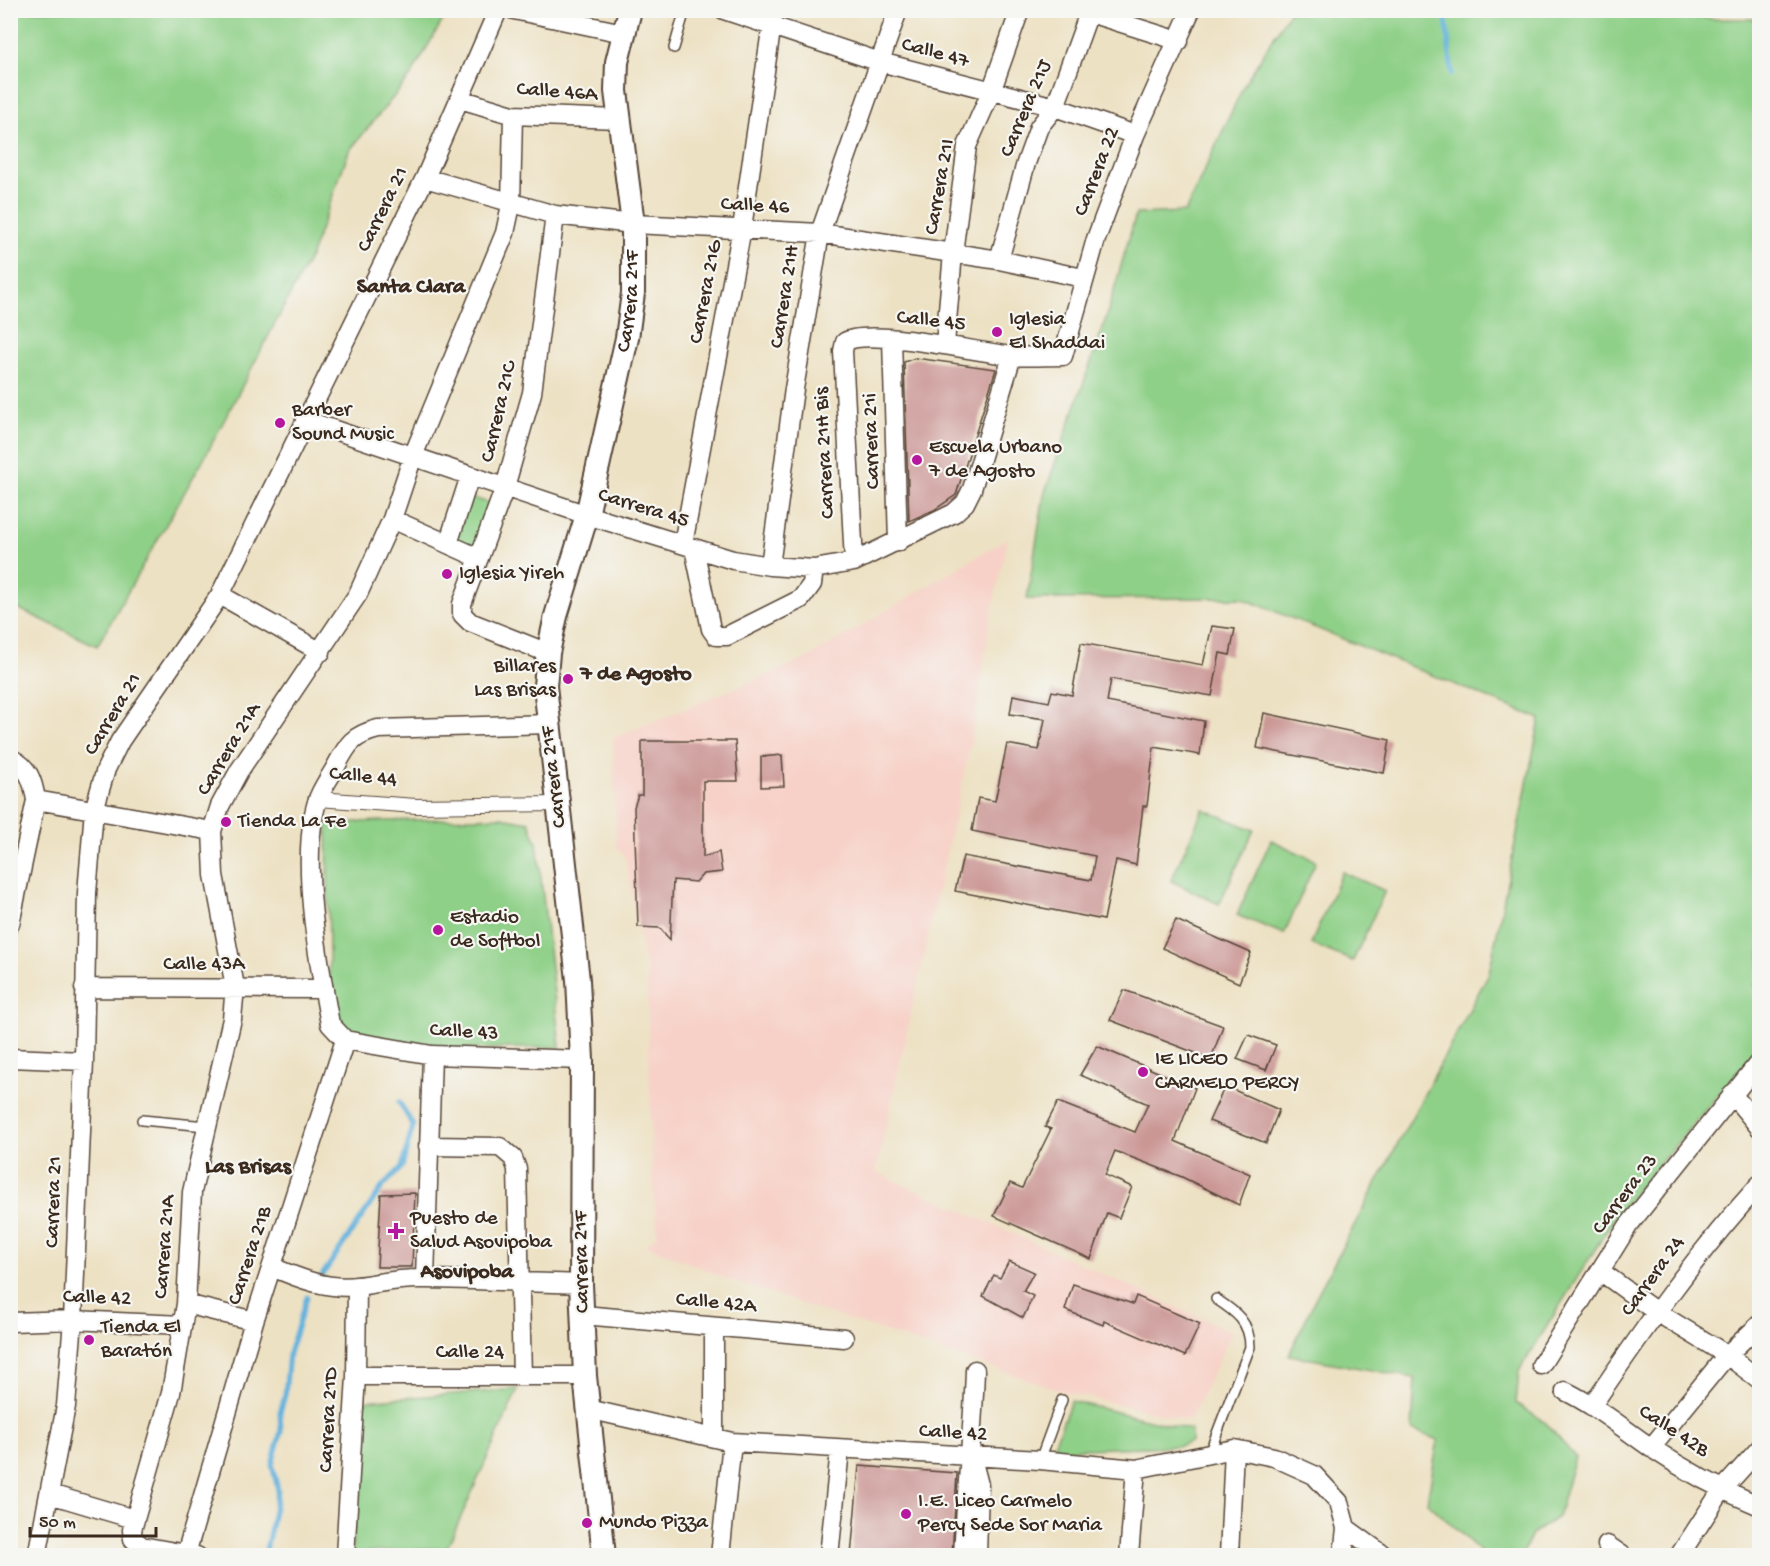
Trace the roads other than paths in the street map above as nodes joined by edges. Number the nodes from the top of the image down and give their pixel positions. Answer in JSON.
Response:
{"nodes":[{"id":1,"x":498,"y":10,"type":"edge"},
{"id":2,"x":514,"y":10,"type":"edge"},
{"id":3,"x":630,"y":10,"type":"edge"},
{"id":4,"x":686,"y":10,"type":"edge"},
{"id":5,"x":724,"y":10,"type":"edge"},
{"id":6,"x":898,"y":10,"type":"edge"},
{"id":7,"x":1020,"y":10,"type":"edge"},
{"id":8,"x":1191,"y":10,"type":"edge"},
{"id":9,"x":1086,"y":11,"type":"edge"},
{"id":10,"x":773,"y":18,"type":"edge"},
{"id":11,"x":623,"y":33,"type":"junction"},
{"id":12,"x":1179,"y":41,"type":"junction"},
{"id":13,"x":674,"y":48,"type":"dead end"},
{"id":14,"x":879,"y":62,"type":"junction"},
{"id":15,"x":991,"y":92,"type":"junction"},
{"id":16,"x":460,"y":99,"type":"junction"},
{"id":17,"x":1055,"y":107,"type":"junction"},
{"id":18,"x":513,"y":115,"type":"junction"},
{"id":19,"x":618,"y":119,"type":"junction"},
{"id":20,"x":1135,"y":135,"type":"junction"},
{"id":21,"x":425,"y":178,"type":"junction"},
{"id":22,"x":511,"y":205,"type":"junction"},
{"id":23,"x":555,"y":215,"type":"junction"},
{"id":24,"x":633,"y":224,"type":"junction"},
{"id":25,"x":742,"y":228,"type":"junction"},
{"id":26,"x":820,"y":233,"type":"junction"},
{"id":27,"x":953,"y":253,"type":"junction"},
{"id":28,"x":999,"y":260,"type":"junction"},
{"id":29,"x":1083,"y":278,"type":"junction"},
{"id":30,"x":892,"y":339,"type":"junction"},
{"id":31,"x":845,"y":342,"type":"joint"},
{"id":32,"x":945,"y":344,"type":"junction"},
{"id":33,"x":1012,"y":356,"type":"junction"},
{"id":34,"x":1063,"y":356,"type":"joint"},
{"id":35,"x":305,"y":420,"type":"junction"},
{"id":36,"x":413,"y":456,"type":"junction"},
{"id":37,"x":470,"y":476,"type":"junction"},
{"id":38,"x":505,"y":487,"type":"junction"},
{"id":39,"x":587,"y":515,"type":"junction"},
{"id":40,"x":393,"y":519,"type":"junction"},
{"id":41,"x":898,"y":542,"type":"junction"},
{"id":42,"x":448,"y":544,"type":"junction"},
{"id":43,"x":689,"y":546,"type":"junction"},
{"id":44,"x":479,"y":558,"type":"junction"},
{"id":45,"x":854,"y":562,"type":"junction"},
{"id":46,"x":770,"y":566,"type":"junction"},
{"id":47,"x":814,"y":569,"type":"junction"},
{"id":48,"x":220,"y":595,"type":"junction"},
{"id":49,"x":321,"y":652,"type":"junction"},
{"id":50,"x":548,"y":653,"type":"junction"},
{"id":51,"x":548,"y":724,"type":"junction"},
{"id":52,"x":10,"y":758,"type":"edge"},
{"id":53,"x":318,"y":799,"type":"junction"},
{"id":54,"x":36,"y":800,"type":"junction"},
{"id":55,"x":558,"y":804,"type":"junction"},
{"id":56,"x":94,"y":810,"type":"junction"},
{"id":57,"x":212,"y":831,"type":"junction"},
{"id":58,"x":17,"y":855,"type":"edge"},
{"id":59,"x":10,"y":924,"type":"edge"},
{"id":60,"x":235,"y":987,"type":"junction"},
{"id":61,"x":84,"y":988,"type":"junction"},
{"id":62,"x":324,"y":989,"type":"junction"},
{"id":63,"x":345,"y":1040,"type":"junction"},
{"id":64,"x":432,"y":1055,"type":"junction"},
{"id":65,"x":10,"y":1058,"type":"edge"},
{"id":66,"x":582,"y":1060,"type":"junction"},
{"id":67,"x":84,"y":1061,"type":"junction"},
{"id":68,"x":1760,"y":1061,"type":"edge"},
{"id":69,"x":1732,"y":1094,"type":"junction"},
{"id":70,"x":142,"y":1120,"type":"dead end"},
{"id":71,"x":206,"y":1126,"type":"junction"},
{"id":72,"x":1760,"y":1128,"type":"edge"},
{"id":73,"x":428,"y":1146,"type":"junction"},
{"id":74,"x":1760,"y":1184,"type":"edge"},
{"id":75,"x":272,"y":1268,"type":"junction"},
{"id":76,"x":1600,"y":1271,"type":"junction"},
{"id":77,"x":425,"y":1279,"type":"junction"},
{"id":78,"x":519,"y":1283,"type":"junction"},
{"id":79,"x":581,"y":1284,"type":"junction"},
{"id":80,"x":357,"y":1286,"type":"junction"},
{"id":81,"x":1216,"y":1299,"type":"dead end"},
{"id":82,"x":186,"y":1304,"type":"junction"},
{"id":83,"x":1655,"y":1311,"type":"junction"},
{"id":84,"x":583,"y":1315,"type":"junction"},
{"id":85,"x":73,"y":1320,"type":"junction"},
{"id":86,"x":254,"y":1321,"type":"junction"},
{"id":87,"x":10,"y":1322,"type":"edge"},
{"id":88,"x":1760,"y":1324,"type":"edge"},
{"id":89,"x":182,"y":1325,"type":"junction"},
{"id":90,"x":714,"y":1326,"type":"junction"},
{"id":91,"x":844,"y":1338,"type":"dead end"},
{"id":92,"x":1728,"y":1355,"type":"junction"},
{"id":93,"x":1540,"y":1365,"type":"dead end"},
{"id":94,"x":975,"y":1370,"type":"dead end"},
{"id":95,"x":356,"y":1376,"type":"junction"},
{"id":96,"x":522,"y":1376,"type":"junction"},
{"id":97,"x":585,"y":1376,"type":"junction"},
{"id":98,"x":1760,"y":1380,"type":"edge"},
{"id":99,"x":1565,"y":1390,"type":"dead end"},
{"id":100,"x":1062,"y":1400,"type":"dead end"},
{"id":101,"x":1593,"y":1404,"type":"junction"},
{"id":102,"x":588,"y":1409,"type":"junction"},
{"id":103,"x":714,"y":1438,"type":"junction"},
{"id":104,"x":732,"y":1442,"type":"junction"},
{"id":105,"x":1651,"y":1448,"type":"junction"},
{"id":106,"x":1760,"y":1448,"type":"edge"},
{"id":107,"x":1234,"y":1449,"type":"junction"},
{"id":108,"x":840,"y":1450,"type":"junction"},
{"id":109,"x":1209,"y":1454,"type":"junction"},
{"id":110,"x":972,"y":1458,"type":"junction"},
{"id":111,"x":1040,"y":1460,"type":"junction"},
{"id":112,"x":1136,"y":1469,"type":"junction"},
{"id":113,"x":1722,"y":1490,"type":"junction"},
{"id":114,"x":50,"y":1494,"type":"junction"},
{"id":115,"x":1760,"y":1506,"type":"edge"},
{"id":116,"x":134,"y":1519,"type":"junction"},
{"id":117,"x":1346,"y":1528,"type":"junction"},
{"id":118,"x":1607,"y":1545,"type":"dead end"},
{"id":119,"x":192,"y":1555,"type":"edge"},
{"id":120,"x":37,"y":1556,"type":"edge"},
{"id":121,"x":345,"y":1556,"type":"edge"},
{"id":122,"x":604,"y":1556,"type":"edge"},
{"id":123,"x":720,"y":1556,"type":"edge"},
{"id":124,"x":829,"y":1556,"type":"edge"},
{"id":125,"x":963,"y":1556,"type":"edge"},
{"id":126,"x":977,"y":1556,"type":"edge"},
{"id":127,"x":1129,"y":1556,"type":"edge"},
{"id":128,"x":1229,"y":1556,"type":"edge"},
{"id":129,"x":1343,"y":1556,"type":"edge"},
{"id":130,"x":1384,"y":1556,"type":"edge"},
{"id":131,"x":1623,"y":1556,"type":"edge"},
{"id":132,"x":1679,"y":1556,"type":"edge"}],
"edges":[{"from":1,"to":16,"type":"street","name":"Carrera 21"},
{"from":2,"to":11,"type":"street"},
{"from":3,"to":11,"type":"street","name":"Carrera 21F"},
{"from":4,"to":13,"type":"lane"},
{"from":5,"to":10,"type":"street","name":"Calle 47"},
{"from":6,"to":14,"type":"street","name":"Carrera 21H"},
{"from":7,"to":15,"type":"street","name":"Carrera 21I"},
{"from":8,"to":12,"type":"street","name":"Carrera 22"},
{"from":9,"to":12,"type":"street"},
{"from":9,"to":17,"type":"street","name":"Carrera 21J"},
{"from":10,"to":14,"type":"street","name":"Calle 47"},
{"from":10,"to":25,"type":"street","name":"Carrera 21G"},
{"from":11,"to":19,"type":"street","name":"Carrera 21F"},
{"from":12,"to":20,"type":"street","name":"Carrera 22"},
{"from":14,"to":15,"type":"street","name":"Calle 47"},
{"from":14,"to":26,"type":"street","name":"Carrera 21H"},
{"from":15,"to":17,"type":"street","name":"Calle 47"},
{"from":15,"to":27,"type":"street","name":"Carrera 21I"},
{"from":16,"to":18,"type":"street","name":"Calle 46A"},
{"from":16,"to":21,"type":"street","name":"Carrera 21"},
{"from":17,"to":20,"type":"street","name":"Calle 47"},
{"from":17,"to":28,"type":"street","name":"Carrera 21J"},
{"from":18,"to":19,"type":"street","name":"Calle 46A"},
{"from":18,"to":22,"type":"street","name":"Carrera 21A"},
{"from":19,"to":24,"type":"street","name":"Carrera 21F"},
{"from":20,"to":29,"type":"street","name":"Carrera 22"},
{"from":21,"to":22,"type":"street","name":"Calle 46"},
{"from":21,"to":35,"type":"street","name":"Carrera 21"},
{"from":22,"to":23,"type":"street","name":"Calle 46"},
{"from":22,"to":36,"type":"street","name":"Carrera 21A"},
{"from":23,"to":24,"type":"street","name":"Calle 46"},
{"from":23,"to":38,"type":"street","name":"Carrera 21C"},
{"from":24,"to":25,"type":"street","name":"Calle 46"},
{"from":24,"to":39,"type":"street","name":"Carrera 21F"},
{"from":25,"to":26,"type":"street","name":"Calle 46"},
{"from":25,"to":43,"type":"street","name":"Carrera 21G"},
{"from":26,"to":27,"type":"street","name":"Calle 46"},
{"from":26,"to":46,"type":"street","name":"Carrera 21H"},
{"from":27,"to":28,"type":"street","name":"Calle 46"},
{"from":27,"to":32,"type":"street","name":"Carrera 21I"},
{"from":28,"to":29,"type":"street","name":"Calle 46"},
{"from":29,"to":34,"type":"street","name":"Carrera 22"},
{"from":30,"to":31,"type":"street","name":"Calle 45"},
{"from":30,"to":32,"type":"street","name":"Calle 45"},
{"from":30,"to":41,"type":"street","name":"Carrera 21i"},
{"from":31,"to":45,"type":"street","name":"Carrera 21H Bis"},
{"from":32,"to":33,"type":"street","name":"Calle 45"},
{"from":33,"to":34,"type":"street","name":"Calle 45"},
{"from":33,"to":41,"type":"street","name":"Carrera 45"},
{"from":35,"to":36,"type":"street","name":"Carrera 45"},
{"from":35,"to":48,"type":"street","name":"Carrera 21"},
{"from":36,"to":37,"type":"street","name":"Carrera 45"},
{"from":36,"to":40,"type":"street","name":"Carrera 21A"},
{"from":37,"to":38,"type":"street","name":"Carrera 45"},
{"from":37,"to":42,"type":"street"},
{"from":38,"to":39,"type":"street","name":"Carrera 45"},
{"from":38,"to":44,"type":"street","name":"Carrera 21C"},
{"from":39,"to":43,"type":"street","name":"Carrera 45"},
{"from":39,"to":50,"type":"street","name":"Carrera 21F"},
{"from":40,"to":42,"type":"street"},
{"from":40,"to":49,"type":"street","name":"Carrera 21A"},
{"from":41,"to":45,"type":"street","name":"Carrera 45"},
{"from":42,"to":44,"type":"street"},
{"from":43,"to":46,"type":"street","name":"Carrera 45"},
{"from":43,"to":47,"type":"street"},
{"from":44,"to":50,"type":"street","name":"Carrera 21C"},
{"from":45,"to":47,"type":"street","name":"Carrera 45"},
{"from":46,"to":47,"type":"street","name":"Carrera 45"},
{"from":48,"to":49,"type":"street"},
{"from":48,"to":56,"type":"street","name":"Carrera 21"},
{"from":49,"to":57,"type":"street","name":"Carrera 21A"},
{"from":50,"to":51,"type":"street","name":"Carrera 21F"},
{"from":51,"to":53,"type":"street","name":"Calle 44"},
{"from":51,"to":55,"type":"street","name":"Carrera 21F"},
{"from":52,"to":54,"type":"street"},
{"from":53,"to":55,"type":"street","name":"Calle 44"},
{"from":53,"to":62,"type":"street"},
{"from":54,"to":56,"type":"street"},
{"from":54,"to":58,"type":"street"},
{"from":55,"to":66,"type":"street","name":"Carrera 21F"},
{"from":56,"to":57,"type":"street"},
{"from":56,"to":61,"type":"street","name":"Carrera 21"},
{"from":57,"to":60,"type":"street","name":"Carrera 21A"},
{"from":58,"to":59,"type":"street"},
{"from":60,"to":61,"type":"street","name":"Calle 43A"},
{"from":60,"to":62,"type":"street","name":"Calle 43A"},
{"from":60,"to":71,"type":"street","name":"Carrera 21A"},
{"from":61,"to":67,"type":"street","name":"Carrera 21"},
{"from":62,"to":63,"type":"street"},
{"from":63,"to":64,"type":"street","name":"Calle 43"},
{"from":63,"to":75,"type":"street","name":"Carrera 21B"},
{"from":64,"to":66,"type":"street","name":"Calle 43"},
{"from":64,"to":73,"type":"street"},
{"from":65,"to":67,"type":"street"},
{"from":66,"to":79,"type":"street","name":"Carrera 21F"},
{"from":67,"to":85,"type":"street","name":"Carrera 21"},
{"from":68,"to":69,"type":"street","name":"Carrera 23"},
{"from":69,"to":72,"type":"street"},
{"from":69,"to":76,"type":"street","name":"Carrera 23"},
{"from":70,"to":71,"type":"lane"},
{"from":71,"to":82,"type":"street","name":"Carrera 21A"},
{"from":73,"to":77,"type":"street"},
{"from":73,"to":78,"type":"street"},
{"from":74,"to":83,"type":"street","name":"Carrera 24"},
{"from":75,"to":80,"type":"street"},
{"from":75,"to":86,"type":"street","name":"Carrera 21B"},
{"from":76,"to":83,"type":"street"},
{"from":76,"to":93,"type":"street","name":"Carrera 23"},
{"from":77,"to":78,"type":"street"},
{"from":77,"to":80,"type":"street"},
{"from":78,"to":79,"type":"street"},
{"from":78,"to":96,"type":"street"},
{"from":79,"to":84,"type":"street","name":"Carrera 21F"},
{"from":80,"to":95,"type":"street","name":"Carrera 21D"},
{"from":81,"to":109,"type":"lane"},
{"from":82,"to":86,"type":"street"},
{"from":82,"to":89,"type":"street","name":"Carrera 21A"},
{"from":83,"to":92,"type":"street"},
{"from":83,"to":101,"type":"street","name":"Carrera 24"},
{"from":84,"to":90,"type":"street","name":"Calle 42A"},
{"from":84,"to":97,"type":"street","name":"Carrera 21F"},
{"from":85,"to":87,"type":"street","name":"Calle 42"},
{"from":85,"to":89,"type":"street","name":"Calle 42"},
{"from":85,"to":114,"type":"street","name":"Carrera 21"},
{"from":86,"to":119,"type":"street","name":"Carrera 21B"},
{"from":88,"to":92,"type":"street"},
{"from":89,"to":116,"type":"street","name":"Carrera 21A"},
{"from":90,"to":91,"type":"street","name":"Calle 42A"},
{"from":90,"to":103,"type":"street"},
{"from":92,"to":98,"type":"street"},
{"from":92,"to":105,"type":"street"},
{"from":94,"to":110,"type":"street"},
{"from":95,"to":96,"type":"street","name":"Calle 24"},
{"from":95,"to":121,"type":"street","name":"Carrera 21D"},
{"from":96,"to":97,"type":"street","name":"Calle 24"},
{"from":97,"to":102,"type":"street","name":"Carrera 21F"},
{"from":99,"to":101,"type":"street","name":"Calle 42B"},
{"from":100,"to":111,"type":"lane"},
{"from":101,"to":105,"type":"street","name":"Calle 42B"},
{"from":102,"to":103,"type":"street","name":"Calle 42"},
{"from":102,"to":122,"type":"street","name":"Carrera 21F"},
{"from":103,"to":104,"type":"street","name":"Calle 42"},
{"from":104,"to":108,"type":"street","name":"Calle 42"},
{"from":104,"to":123,"type":"street"},
{"from":105,"to":113,"type":"street","name":"Calle 42B"},
{"from":106,"to":113,"type":"street"},
{"from":107,"to":109,"type":"street","name":"Calle 42"},
{"from":107,"to":117,"type":"street","name":"Calle 42"},
{"from":107,"to":128,"type":"street"},
{"from":108,"to":110,"type":"street","name":"Calle 42"},
{"from":108,"to":124,"type":"street"},
{"from":109,"to":112,"type":"street","name":"Calle 42"},
{"from":110,"to":111,"type":"street","name":"Calle 42"},
{"from":110,"to":125,"type":"street"},
{"from":110,"to":126,"type":"street"},
{"from":111,"to":112,"type":"street","name":"Calle 42"},
{"from":112,"to":127,"type":"street"},
{"from":113,"to":115,"type":"street","name":"Calle 42B"},
{"from":113,"to":132,"type":"street"},
{"from":114,"to":116,"type":"street"},
{"from":114,"to":120,"type":"street","name":"Carrera 21"},
{"from":116,"to":119,"type":"street"},
{"from":117,"to":129,"type":"street"},
{"from":117,"to":130,"type":"street"},
{"from":118,"to":131,"type":"street"}]}
